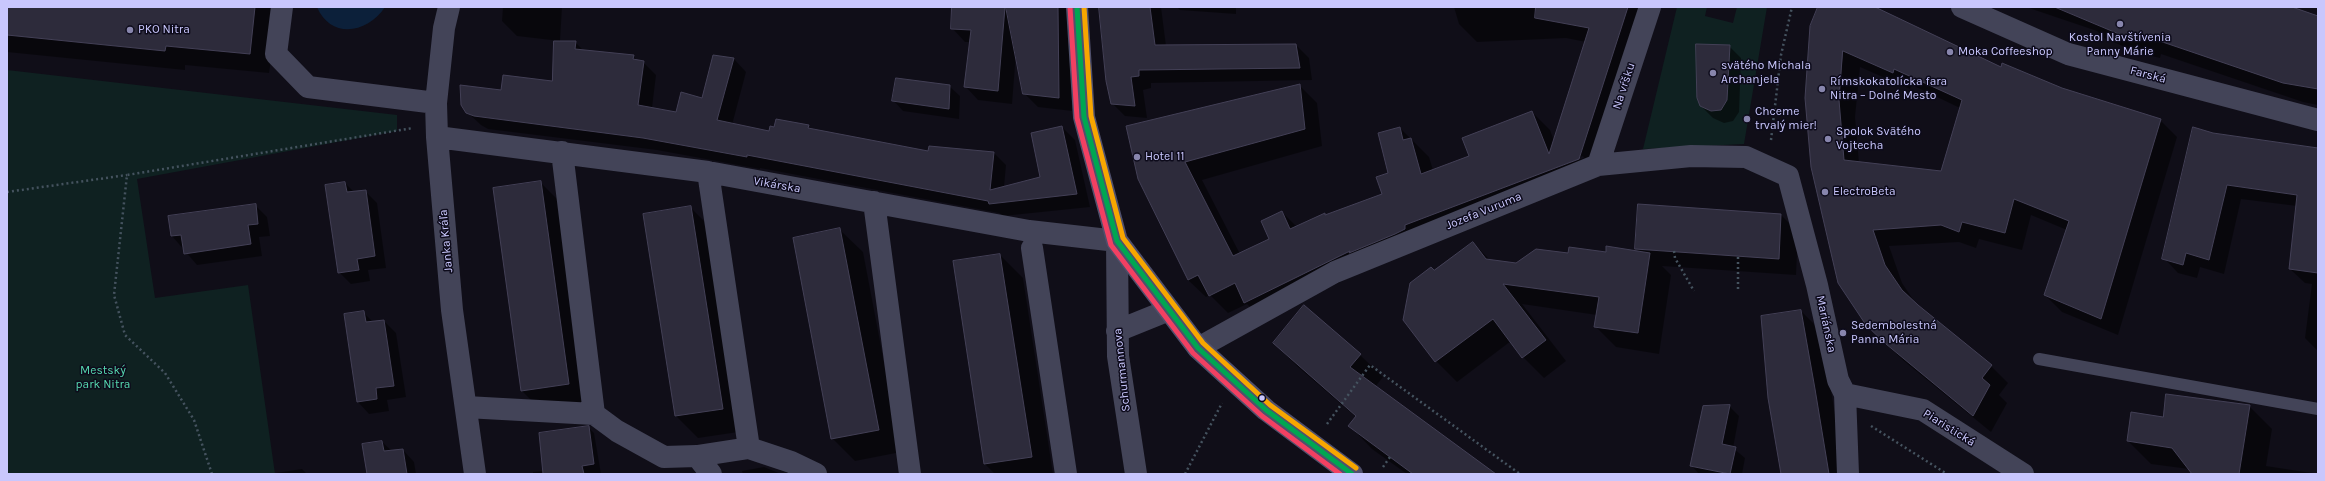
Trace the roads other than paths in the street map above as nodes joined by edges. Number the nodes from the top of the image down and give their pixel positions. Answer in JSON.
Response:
{"nodes":[{"id":1,"x":282,"y":7,"type":"edge"},
{"id":2,"x":449,"y":7,"type":"edge"},
{"id":3,"x":1077,"y":7,"type":"edge"},
{"id":4,"x":1650,"y":7,"type":"edge"},
{"id":5,"x":1962,"y":7,"type":"edge"},
{"id":6,"x":436,"y":103,"type":"junction"},
{"id":7,"x":2318,"y":120,"type":"edge"},
{"id":8,"x":437,"y":137,"type":"junction"},
{"id":9,"x":562,"y":152,"type":"junction"},
{"id":10,"x":1598,"y":165,"type":"junction"},
{"id":11,"x":708,"y":172,"type":"junction"},
{"id":12,"x":1788,"y":176,"type":"joint"},
{"id":13,"x":874,"y":202,"type":"junction"},
{"id":14,"x":1117,"y":240,"type":"junction"},
{"id":15,"x":1032,"y":248,"type":"dead end"},
{"id":16,"x":1169,"y":310,"type":"junction"},
{"id":17,"x":1117,"y":331,"type":"junction"},
{"id":18,"x":1198,"y":348,"type":"junction"},
{"id":19,"x":2039,"y":359,"type":"dead end"},
{"id":20,"x":1845,"y":394,"type":"junction"},
{"id":21,"x":466,"y":407,"type":"junction"},
{"id":22,"x":2318,"y":409,"type":"edge"},
{"id":23,"x":594,"y":414,"type":"junction"},
{"id":24,"x":749,"y":448,"type":"junction"},
{"id":25,"x":696,"y":456,"type":"junction"},
{"id":26,"x":475,"y":474,"type":"edge"},
{"id":27,"x":711,"y":474,"type":"edge"},
{"id":28,"x":816,"y":474,"type":"edge"},
{"id":29,"x":910,"y":474,"type":"edge"},
{"id":30,"x":1066,"y":474,"type":"edge"},
{"id":31,"x":1136,"y":474,"type":"edge"},
{"id":32,"x":1352,"y":474,"type":"edge"},
{"id":33,"x":1848,"y":474,"type":"edge"},
{"id":34,"x":2023,"y":474,"type":"edge"}],
"edges":[{"from":1,"to":6,"type":"street"},
{"from":2,"to":6,"type":"street","name":"Janka Kráľa"},
{"from":3,"to":14,"type":"street"},
{"from":4,"to":10,"type":"street","name":"Na vŕšku"},
{"from":5,"to":7,"type":"street","name":"Farská"},
{"from":6,"to":8,"type":"street","name":"Janka Kráľa"},
{"from":8,"to":9,"type":"street","name":"Vikárska"},
{"from":8,"to":21,"type":"street","name":"Janka Kráľa"},
{"from":9,"to":11,"type":"street","name":"Vikárska"},
{"from":9,"to":23,"type":"street"},
{"from":10,"to":12,"type":"street","name":"Jozefa Vuruma"},
{"from":10,"to":18,"type":"street","name":"Jozefa Vuruma"},
{"from":11,"to":13,"type":"street","name":"Vikárska"},
{"from":11,"to":24,"type":"street"},
{"from":12,"to":20,"type":"street","name":"Mariánska"},
{"from":13,"to":14,"type":"street","name":"Vikárska"},
{"from":13,"to":29,"type":"street"},
{"from":14,"to":16,"type":"street"},
{"from":14,"to":17,"type":"street","name":"Schurmannova"},
{"from":15,"to":30,"type":"street"},
{"from":16,"to":17,"type":"street"},
{"from":16,"to":18,"type":"street"},
{"from":17,"to":31,"type":"street","name":"Schurmannova"},
{"from":18,"to":32,"type":"street"},
{"from":19,"to":22,"type":"lane"},
{"from":20,"to":33,"type":"street","name":"Mariánska"},
{"from":20,"to":34,"type":"street","name":"Piaristická"},
{"from":21,"to":23,"type":"street"},
{"from":21,"to":26,"type":"street","name":"Janka Kráľa"},
{"from":23,"to":25,"type":"street"},
{"from":24,"to":25,"type":"street"},
{"from":24,"to":28,"type":"street"},
{"from":25,"to":27,"type":"street"}]}
